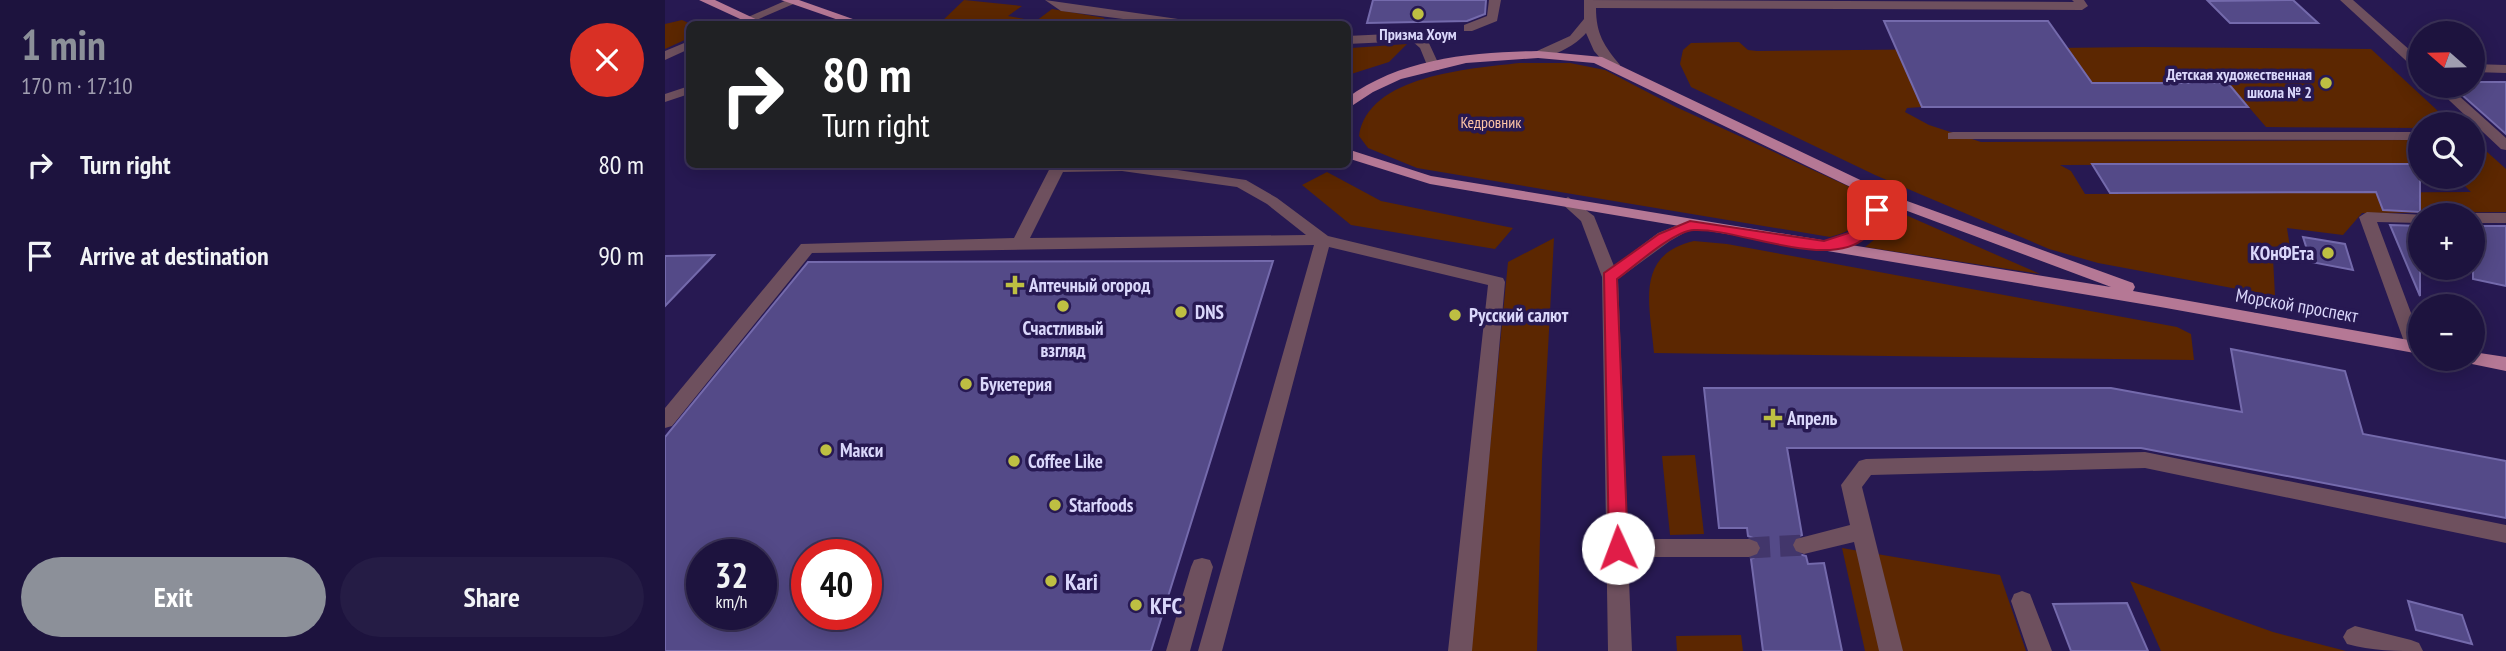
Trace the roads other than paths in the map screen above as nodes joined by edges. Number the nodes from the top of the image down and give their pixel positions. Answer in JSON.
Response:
{"nodes":[{"id":1,"x":705,"y":0,"type":"edge"},
{"id":2,"x":1051,"y":0,"type":"edge"},
{"id":3,"x":1496,"y":0,"type":"edge"},
{"id":4,"x":2078,"y":0,"type":"edge"},
{"id":5,"x":2346,"y":0,"type":"edge"},
{"id":6,"x":789,"y":1,"type":"edge"},
{"id":7,"x":1733,"y":1,"type":"edge"},
{"id":8,"x":1590,"y":2,"type":"edge"},
{"id":9,"x":1590,"y":20,"type":"junction"},
{"id":10,"x":745,"y":21,"type":"edge"},
{"id":11,"x":753,"y":21,"type":"edge"},
{"id":12,"x":835,"y":21,"type":"edge"},
{"id":13,"x":1163,"y":21,"type":"edge"},
{"id":14,"x":1468,"y":28,"type":"dead end"},
{"id":15,"x":1351,"y":40,"type":"edge"},
{"id":16,"x":686,"y":47,"type":"edge"},
{"id":17,"x":1541,"y":54,"type":"junction"},
{"id":18,"x":2408,"y":55,"type":"edge"},
{"id":19,"x":665,"y":56,"type":"edge"},
{"id":20,"x":1613,"y":65,"type":"junction"},
{"id":21,"x":1434,"y":66,"type":"junction"},
{"id":22,"x":2485,"y":68,"type":"edge"},
{"id":23,"x":2506,"y":69,"type":"edge"},
{"id":24,"x":1372,"y":87,"type":"junction"},
{"id":25,"x":1351,"y":90,"type":"edge"},
{"id":26,"x":686,"y":91,"type":"edge"},
{"id":27,"x":665,"y":98,"type":"edge"},
{"id":28,"x":2454,"y":98,"type":"edge"},
{"id":29,"x":1351,"y":102,"type":"edge"},
{"id":30,"x":1953,"y":136,"type":"dead end"},
{"id":31,"x":2408,"y":136,"type":"edge"},
{"id":32,"x":2500,"y":141,"type":"edge"},
{"id":33,"x":1351,"y":154,"type":"edge"},
{"id":34,"x":1058,"y":168,"type":"edge"},
{"id":35,"x":1129,"y":168,"type":"edge"},
{"id":36,"x":1869,"y":189,"type":"junction"},
{"id":37,"x":1568,"y":202,"type":"junction"},
{"id":38,"x":2408,"y":218,"type":"edge"},
{"id":39,"x":2485,"y":218,"type":"edge"},
{"id":40,"x":2506,"y":218,"type":"edge"},
{"id":41,"x":1690,"y":225,"type":"junction"},
{"id":42,"x":1323,"y":240,"type":"junction"},
{"id":43,"x":1020,"y":243,"type":"junction"},
{"id":44,"x":1824,"y":246,"type":"junction"},
{"id":45,"x":1610,"y":277,"type":"junction"},
{"id":46,"x":2166,"y":302,"type":"junction"},
{"id":47,"x":2408,"y":324,"type":"edge"},
{"id":48,"x":2408,"y":346,"type":"edge"},
{"id":49,"x":2485,"y":361,"type":"edge"},
{"id":50,"x":2506,"y":365,"type":"edge"},
{"id":51,"x":665,"y":421,"type":"edge"},
{"id":52,"x":1861,"y":531,"type":"junction"},
{"id":53,"x":2506,"y":534,"type":"edge"},
{"id":54,"x":1804,"y":545,"type":"tunnel mouth"},
{"id":55,"x":1618,"y":548,"type":"junction"},
{"id":56,"x":1749,"y":548,"type":"tunnel mouth"},
{"id":57,"x":1202,"y":567,"type":"dead end"},
{"id":58,"x":2022,"y":601,"type":"dead end"},
{"id":59,"x":2355,"y":637,"type":"dead end"},
{"id":60,"x":1178,"y":651,"type":"edge"},
{"id":61,"x":1210,"y":651,"type":"edge"},
{"id":62,"x":1459,"y":651,"type":"edge"},
{"id":63,"x":1620,"y":651,"type":"edge"},
{"id":64,"x":1891,"y":651,"type":"edge"},
{"id":65,"x":2039,"y":651,"type":"edge"},
{"id":66,"x":2411,"y":651,"type":"edge"}],
"edges":[{"from":1,"to":10,"type":"main road"},
{"from":2,"to":13,"type":"street"},
{"from":3,"to":14,"type":"street"},
{"from":4,"to":7,"type":"street"},
{"from":5,"to":18,"type":"street"},
{"from":6,"to":11,"type":"street"},
{"from":6,"to":12,"type":"main road"},
{"from":7,"to":8,"type":"street"},
{"from":8,"to":9,"type":"street"},
{"from":9,"to":17,"type":"street"},
{"from":9,"to":20,"type":"street"},
{"from":15,"to":21,"type":"street"},
{"from":16,"to":19,"type":"street"},
{"from":17,"to":20,"type":"main road"},
{"from":17,"to":21,"type":"main road"},
{"from":20,"to":36,"type":"main road"},
{"from":21,"to":24,"type":"main road"},
{"from":22,"to":23,"type":"street"},
{"from":24,"to":25,"type":"main road"},
{"from":24,"to":29,"type":"main road"},
{"from":26,"to":27,"type":"street"},
{"from":28,"to":32,"type":"street"},
{"from":30,"to":31,"type":"street"},
{"from":33,"to":37,"type":"main road"},
{"from":34,"to":43,"type":"street"},
{"from":35,"to":42,"type":"street"},
{"from":36,"to":44,"type":"main road"},
{"from":36,"to":46,"type":"main road"},
{"from":37,"to":41,"type":"main road"},
{"from":37,"to":45,"type":"street"},
{"from":38,"to":47,"type":"street"},
{"from":39,"to":40,"type":"street"},
{"from":41,"to":44,"type":"main road"},
{"from":41,"to":45,"type":"street"},
{"from":42,"to":43,"type":"street"},
{"from":42,"to":61,"type":"street"},
{"from":42,"to":62,"type":"street"},
{"from":43,"to":51,"type":"street"},
{"from":44,"to":46,"type":"main road"},
{"from":45,"to":55,"type":"street"},
{"from":46,"to":48,"type":"main road","name":"Морской проспект"},
{"from":49,"to":50,"type":"main road"},
{"from":52,"to":53,"type":"street"},
{"from":52,"to":54,"type":"street"},
{"from":52,"to":64,"type":"street"},
{"from":55,"to":56,"type":"street"},
{"from":55,"to":63,"type":"street"},
{"from":57,"to":60,"type":"street"},
{"from":58,"to":65,"type":"street"},
{"from":59,"to":66,"type":"street"}]}
